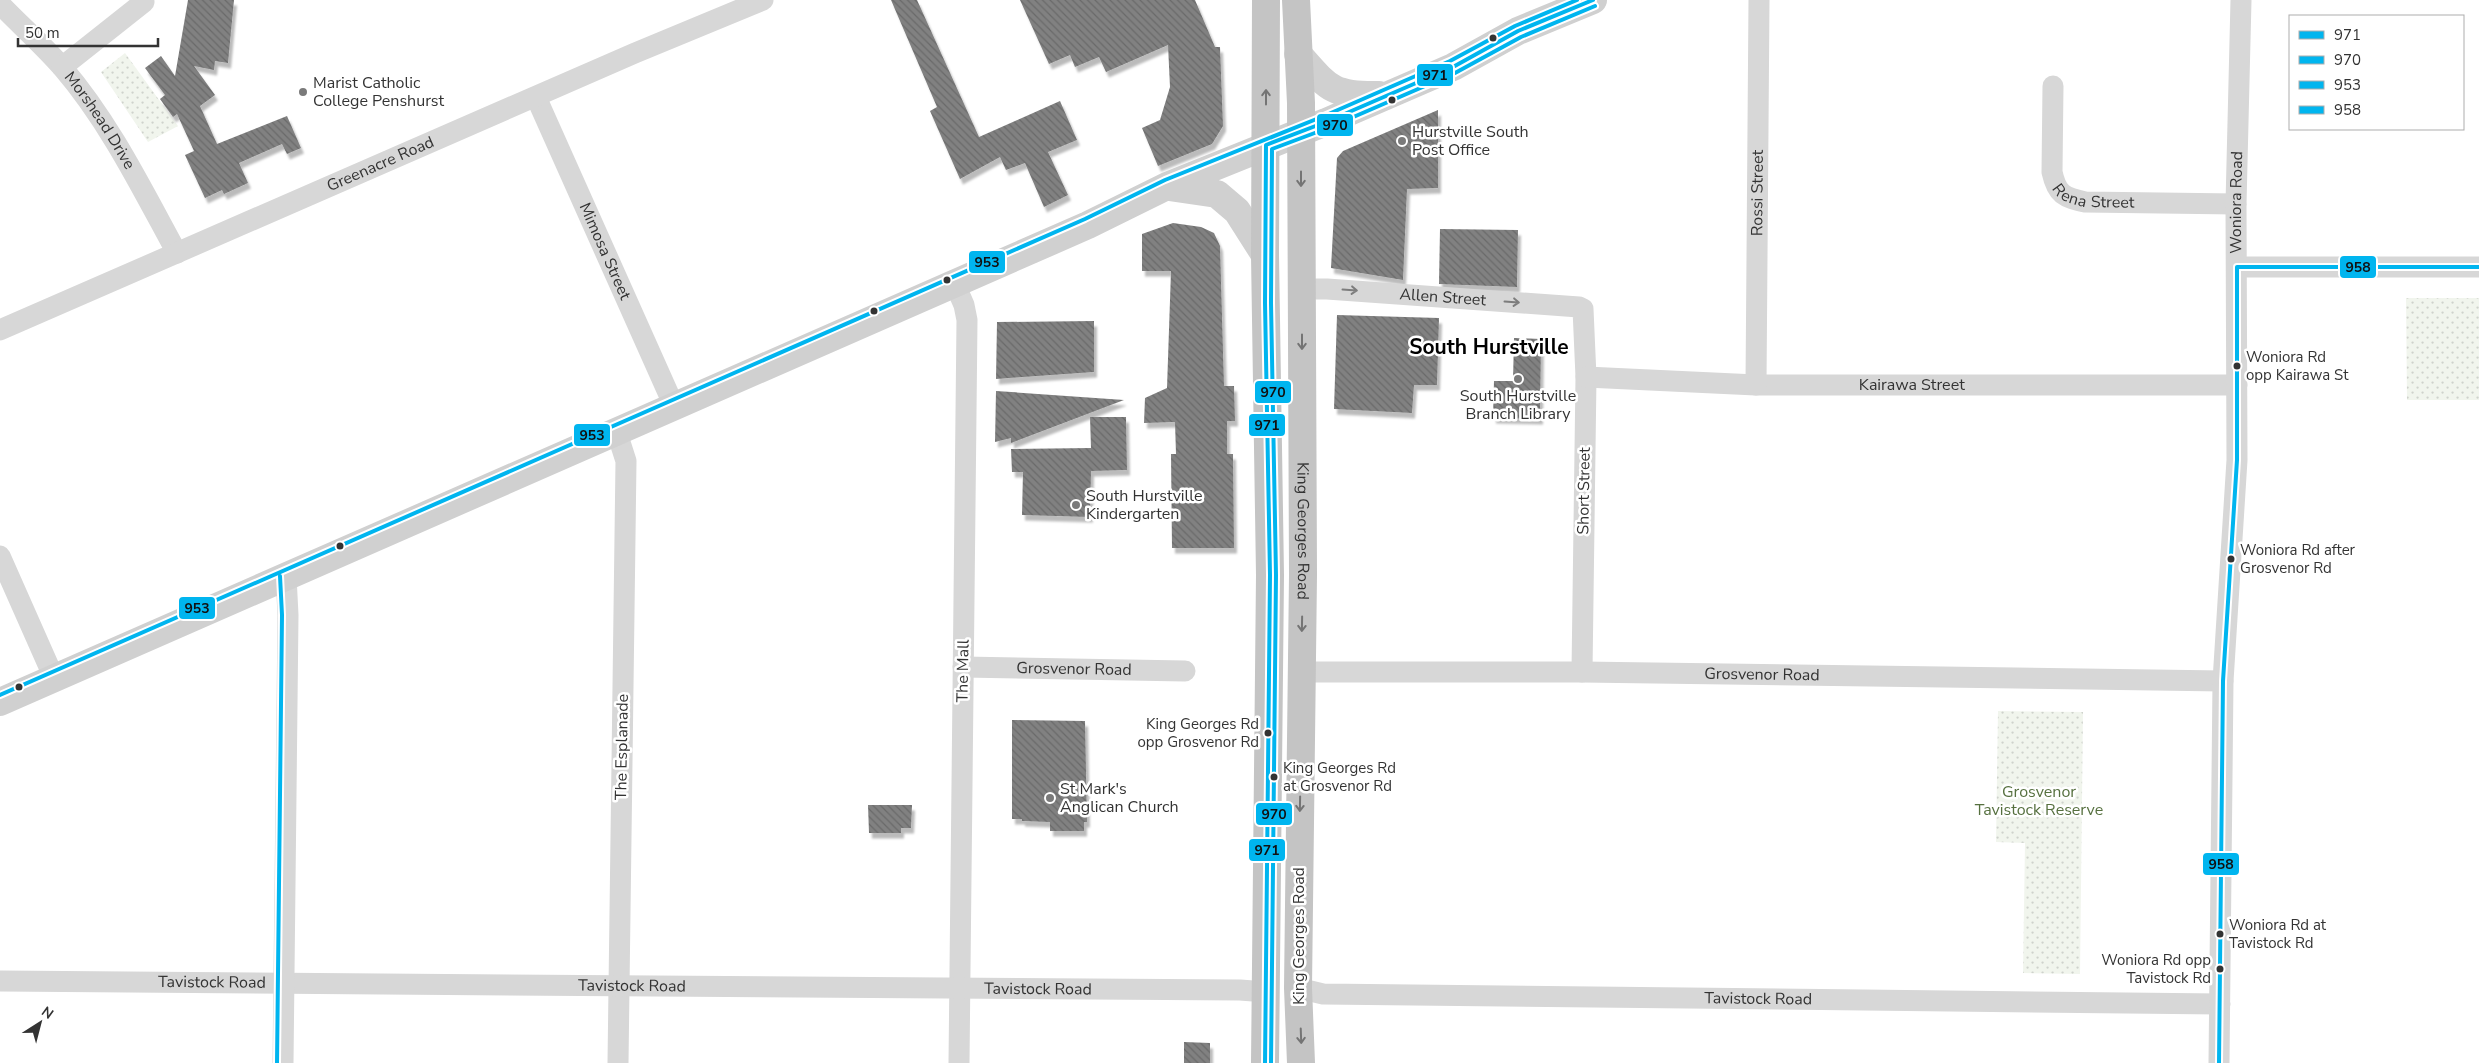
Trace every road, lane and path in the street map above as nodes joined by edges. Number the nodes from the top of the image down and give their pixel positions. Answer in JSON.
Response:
{"nodes":[{"id":1,"x":763,"y":0,"type":"edge"},
{"id":2,"x":1266,"y":0,"type":"edge"},
{"id":3,"x":1296,"y":0,"type":"edge"},
{"id":4,"x":1593,"y":0,"type":"edge"},
{"id":5,"x":1759,"y":0,"type":"edge"},
{"id":6,"x":2241,"y":0,"type":"edge"},
{"id":7,"x":144,"y":2,"type":"dead end"},
{"id":8,"x":0,"y":4,"type":"edge"},
{"id":9,"x":1298,"y":54,"type":"junction"},
{"id":10,"x":62,"y":67,"type":"junction"},
{"id":11,"x":2053,"y":86,"type":"dead end"},
{"id":12,"x":1386,"y":95,"type":"junction"},
{"id":13,"x":536,"y":97,"type":"junction"},
{"id":14,"x":1301,"y":130,"type":"junction"},
{"id":15,"x":1266,"y":145,"type":"junction"},
{"id":16,"x":1168,"y":186,"type":"junction"},
{"id":17,"x":2236,"y":204,"type":"junction"},
{"id":18,"x":177,"y":253,"type":"junction"},
{"id":19,"x":1265,"y":255,"type":"junction"},
{"id":20,"x":2238,"y":267,"type":"junction"},
{"id":21,"x":2479,"y":267,"type":"edge"},
{"id":22,"x":954,"y":282,"type":"junction"},
{"id":23,"x":1302,"y":289,"type":"junction"},
{"id":24,"x":1583,"y":309,"type":"joint"},
{"id":25,"x":0,"y":330,"type":"edge"},
{"id":26,"x":1586,"y":377,"type":"junction"},
{"id":27,"x":1756,"y":385,"type":"junction"},
{"id":28,"x":2237,"y":385,"type":"junction"},
{"id":29,"x":674,"y":406,"type":"junction"},
{"id":30,"x":617,"y":432,"type":"junction"},
{"id":31,"x":0,"y":556,"type":"edge"},
{"id":32,"x":286,"y":576,"type":"junction"},
{"id":33,"x":963,"y":667,"type":"junction"},
{"id":34,"x":1185,"y":671,"type":"dead end"},
{"id":35,"x":1302,"y":672,"type":"junction"},
{"id":36,"x":1582,"y":672,"type":"junction"},
{"id":37,"x":54,"y":678,"type":"junction"},
{"id":38,"x":2223,"y":681,"type":"junction"},
{"id":39,"x":0,"y":702,"type":"edge"},
{"id":40,"x":0,"y":981,"type":"edge"},
{"id":41,"x":284,"y":983,"type":"junction"},
{"id":42,"x":618,"y":984,"type":"junction"},
{"id":43,"x":1298,"y":988,"type":"junction"},
{"id":44,"x":960,"y":990,"type":"junction"},
{"id":45,"x":1266,"y":992,"type":"junction"},
{"id":46,"x":2220,"y":1004,"type":"junction"},
{"id":47,"x":283,"y":1063,"type":"edge"},
{"id":48,"x":618,"y":1063,"type":"edge"},
{"id":49,"x":959,"y":1063,"type":"edge"},
{"id":50,"x":1265,"y":1063,"type":"edge"},
{"id":51,"x":1301,"y":1063,"type":"edge"},
{"id":52,"x":2219,"y":1063,"type":"edge"}],
"edges":[{"from":1,"to":13,"type":"street","name":"Greenacre Road"},
{"from":15,"to":2,"type":"highway","name":"King Georges Road","one_way":true},
{"from":3,"to":9,"type":"highway","name":"King Georges Road"},
{"from":4,"to":12,"type":"street"},
{"from":5,"to":27,"type":"street","name":"Rossi Street"},
{"from":6,"to":17,"type":"street","name":"Woniora Road"},
{"from":7,"to":10,"type":"street"},
{"from":8,"to":10,"type":"street","name":"Morshead Drive"},
{"from":9,"to":12,"type":"street"},
{"from":9,"to":14,"type":"highway","name":"King Georges Road"},
{"from":10,"to":18,"type":"street","name":"Morshead Drive"},
{"from":11,"to":17,"type":"street","name":"Rena Street"},
{"from":12,"to":14,"type":"street"},
{"from":13,"to":18,"type":"street","name":"Greenacre Road"},
{"from":13,"to":29,"type":"street","name":"Mimosa Street"},
{"from":14,"to":15,"type":"street"},
{"from":14,"to":23,"type":"highway","name":"King Georges Road","one_way":true},
{"from":15,"to":16,"type":"street"},
{"from":15,"to":19,"type":"highway","name":"King Georges Road"},
{"from":16,"to":19,"type":"street"},
{"from":16,"to":22,"type":"street"},
{"from":17,"to":20,"type":"street","name":"Woniora Road"},
{"from":18,"to":25,"type":"street","name":"Greenacre Road"},
{"from":19,"to":45,"type":"highway","name":"King Georges Road"},
{"from":20,"to":21,"type":"street"},
{"from":20,"to":28,"type":"street","name":"Woniora Road"},
{"from":22,"to":29,"type":"street"},
{"from":22,"to":33,"type":"street","name":"The Mall"},
{"from":23,"to":24,"type":"street","name":"Allen Street","one_way":true},
{"from":23,"to":35,"type":"highway","name":"King Georges Road","one_way":true},
{"from":24,"to":26,"type":"street","name":"Short Street"},
{"from":26,"to":27,"type":"street","name":"Kairawa Street"},
{"from":26,"to":36,"type":"street","name":"Short Street"},
{"from":27,"to":28,"type":"street","name":"Kairawa Street"},
{"from":28,"to":38,"type":"street","name":"Woniora Road"},
{"from":29,"to":30,"type":"street"},
{"from":30,"to":32,"type":"street"},
{"from":30,"to":42,"type":"street","name":"The Esplanade"},
{"from":31,"to":37,"type":"street"},
{"from":32,"to":37,"type":"street"},
{"from":32,"to":41,"type":"street"},
{"from":33,"to":34,"type":"street","name":"Grosvenor Road"},
{"from":33,"to":44,"type":"street","name":"The Mall"},
{"from":35,"to":36,"type":"street","name":"Grosvenor Road"},
{"from":35,"to":43,"type":"highway","name":"King Georges Road","one_way":true},
{"from":36,"to":38,"type":"street","name":"Grosvenor Road"},
{"from":37,"to":39,"type":"street"},
{"from":38,"to":46,"type":"street","name":"Woniora Road"},
{"from":40,"to":41,"type":"street","name":"Tavistock Road"},
{"from":41,"to":42,"type":"street","name":"Tavistock Road"},
{"from":41,"to":47,"type":"street"},
{"from":42,"to":44,"type":"street","name":"Tavistock Road"},
{"from":42,"to":48,"type":"street","name":"The Esplanade"},
{"from":43,"to":46,"type":"street","name":"Tavistock Road"},
{"from":43,"to":51,"type":"highway","name":"King Georges Road","one_way":true},
{"from":44,"to":45,"type":"street","name":"Tavistock Road"},
{"from":44,"to":49,"type":"street","name":"The Mall"},
{"from":45,"to":50,"type":"highway","name":"King Georges Road"},
{"from":46,"to":52,"type":"street","name":"Woniora Road"}]}
